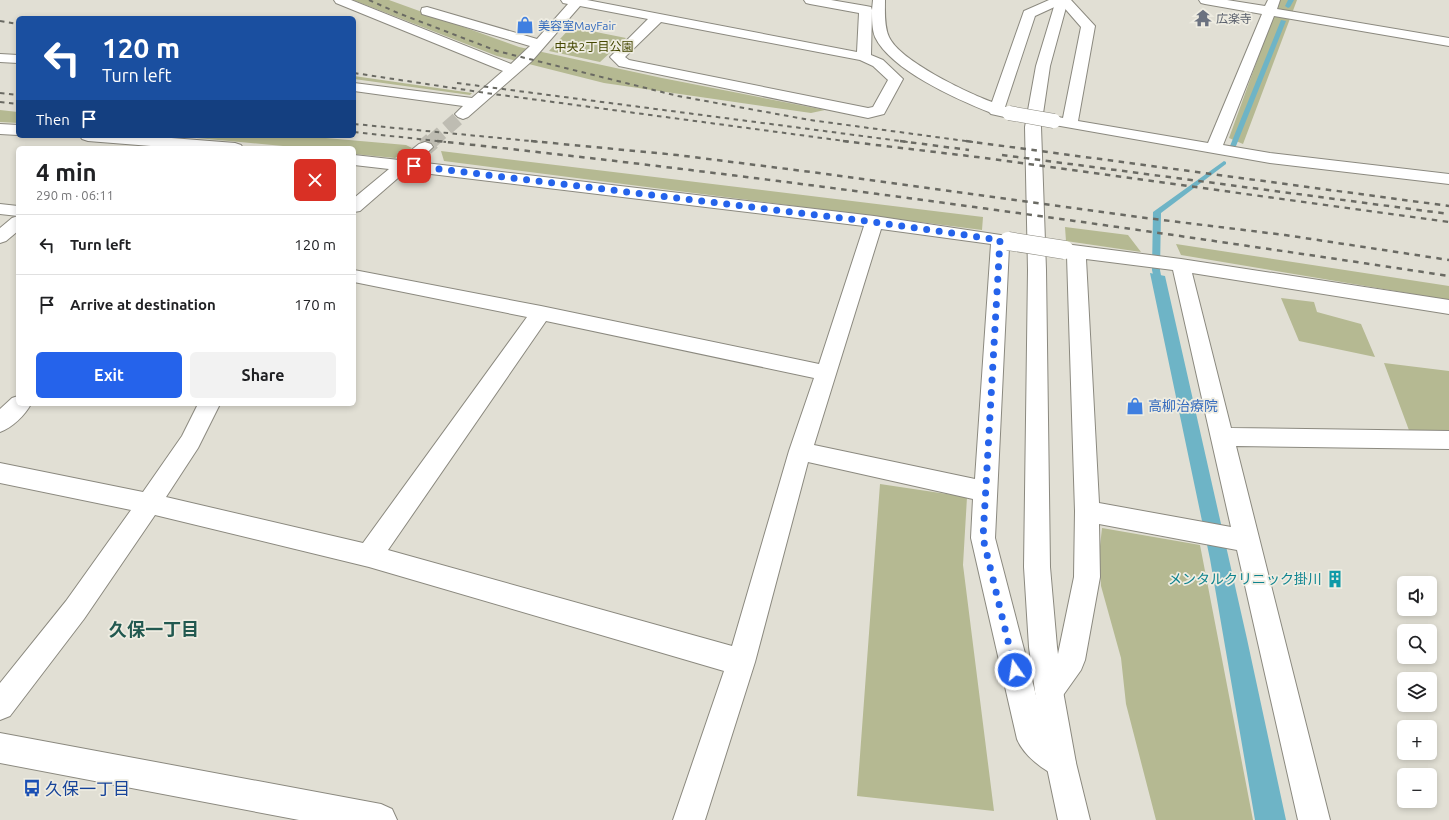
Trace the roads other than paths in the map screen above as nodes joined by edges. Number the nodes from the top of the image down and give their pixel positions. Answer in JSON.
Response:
{"nodes":[{"id":1,"x":340,"y":0,"type":"edge"},
{"id":2,"x":810,"y":0,"type":"edge"},
{"id":3,"x":879,"y":0,"type":"edge"},
{"id":4,"x":1058,"y":0,"type":"edge"},
{"id":5,"x":1063,"y":0,"type":"edge"},
{"id":6,"x":1205,"y":0,"type":"edge"},
{"id":7,"x":574,"y":1,"type":"edge"},
{"id":8,"x":833,"y":2,"type":"edge"},
{"id":9,"x":1272,"y":5,"type":"edge"},
{"id":10,"x":427,"y":11,"type":"dead end"},
{"id":11,"x":657,"y":18,"type":"junction"},
{"id":12,"x":1449,"y":42,"type":"edge"},
{"id":13,"x":539,"y":44,"type":"junction"},
{"id":14,"x":864,"y":57,"type":"junction"},
{"id":15,"x":0,"y":58,"type":"edge"},
{"id":16,"x":16,"y":59,"type":"edge"},
{"id":17,"x":513,"y":70,"type":"junction"},
{"id":18,"x":356,"y":87,"type":"edge"},
{"id":19,"x":475,"y":103,"type":"junction"},
{"id":20,"x":1003,"y":112,"type":"junction"},
{"id":21,"x":463,"y":114,"type":"tunnel mouth"},
{"id":22,"x":1070,"y":124,"type":"junction"},
{"id":23,"x":0,"y":129,"type":"edge"},
{"id":24,"x":16,"y":130,"type":"edge"},
{"id":25,"x":112,"y":138,"type":"edge"},
{"id":26,"x":210,"y":146,"type":"edge"},
{"id":27,"x":425,"y":147,"type":"tunnel mouth"},
{"id":28,"x":1217,"y":149,"type":"junction"},
{"id":29,"x":356,"y":160,"type":"edge"},
{"id":30,"x":404,"y":165,"type":"junction"},
{"id":31,"x":1449,"y":179,"type":"edge"},
{"id":32,"x":356,"y":204,"type":"edge"},
{"id":33,"x":0,"y":209,"type":"edge"},
{"id":34,"x":16,"y":211,"type":"edge"},
{"id":35,"x":874,"y":222,"type":"junction"},
{"id":36,"x":16,"y":224,"type":"edge"},
{"id":37,"x":0,"y":237,"type":"edge"},
{"id":38,"x":1004,"y":241,"type":"junction"},
{"id":39,"x":1071,"y":250,"type":"junction"},
{"id":40,"x":1165,"y":263,"type":"junction"},
{"id":41,"x":356,"y":276,"type":"edge"},
{"id":42,"x":1449,"y":307,"type":"edge"},
{"id":43,"x":541,"y":313,"type":"junction"},
{"id":44,"x":826,"y":373,"type":"junction"},
{"id":45,"x":18,"y":406,"type":"edge"},
{"id":46,"x":208,"y":406,"type":"edge"},
{"id":47,"x":0,"y":422,"type":"edge"},
{"id":48,"x":1223,"y":437,"type":"junction"},
{"id":49,"x":1449,"y":440,"type":"edge"},
{"id":50,"x":800,"y":451,"type":"junction"},
{"id":51,"x":0,"y":473,"type":"edge"},
{"id":52,"x":986,"y":492,"type":"junction"},
{"id":53,"x":149,"y":503,"type":"junction"},
{"id":54,"x":1087,"y":511,"type":"junction"},
{"id":55,"x":1239,"y":539,"type":"junction"},
{"id":56,"x":369,"y":556,"type":"junction"},
{"id":57,"x":741,"y":662,"type":"junction"},
{"id":58,"x":1049,"y":691,"type":"junction"},
{"id":59,"x":0,"y":706,"type":"edge"},
{"id":60,"x":0,"y":748,"type":"edge"},
{"id":61,"x":1061,"y":763,"type":"junction"},
{"id":62,"x":381,"y":820,"type":"edge"},
{"id":63,"x":689,"y":820,"type":"edge"},
{"id":64,"x":1074,"y":820,"type":"edge"},
{"id":65,"x":1314,"y":820,"type":"edge"}],
"edges":[{"from":1,"to":17,"type":"street"},
{"from":2,"to":8,"type":"street"},
{"from":3,"to":20,"type":"street"},
{"from":4,"to":20,"type":"street"},
{"from":5,"to":22,"type":"street"},
{"from":5,"to":58,"type":"street"},
{"from":6,"to":9,"type":"street"},
{"from":7,"to":11,"type":"street"},
{"from":7,"to":13,"type":"street"},
{"from":8,"to":14,"type":"street"},
{"from":9,"to":12,"type":"street"},
{"from":9,"to":28,"type":"street"},
{"from":10,"to":13,"type":"street"},
{"from":11,"to":14,"type":"street"},
{"from":11,"to":14,"type":"street"},
{"from":13,"to":17,"type":"street"},
{"from":15,"to":16,"type":"street"},
{"from":17,"to":19,"type":"street"},
{"from":18,"to":19,"type":"street"},
{"from":19,"to":21,"type":"street"},
{"from":20,"to":22,"type":"street","bridge":true},
{"from":22,"to":28,"type":"street"},
{"from":23,"to":24,"type":"street"},
{"from":25,"to":26,"type":"street"},
{"from":27,"to":30,"type":"street"},
{"from":28,"to":31,"type":"street"},
{"from":29,"to":30,"type":"street"},
{"from":30,"to":32,"type":"street"},
{"from":30,"to":35,"type":"street"},
{"from":33,"to":34,"type":"street"},
{"from":35,"to":38,"type":"street"},
{"from":35,"to":44,"type":"street"},
{"from":36,"to":37,"type":"street"},
{"from":38,"to":39,"type":"street","bridge":true},
{"from":38,"to":52,"type":"street"},
{"from":39,"to":40,"type":"street"},
{"from":39,"to":54,"type":"street"},
{"from":40,"to":42,"type":"street"},
{"from":40,"to":48,"type":"street"},
{"from":41,"to":43,"type":"street"},
{"from":43,"to":44,"type":"street"},
{"from":43,"to":56,"type":"street"},
{"from":44,"to":50,"type":"street"},
{"from":45,"to":47,"type":"street"},
{"from":46,"to":53,"type":"street"},
{"from":48,"to":49,"type":"street"},
{"from":48,"to":55,"type":"street"},
{"from":50,"to":52,"type":"street"},
{"from":50,"to":57,"type":"street"},
{"from":51,"to":53,"type":"street"},
{"from":52,"to":61,"type":"street"},
{"from":53,"to":56,"type":"street"},
{"from":53,"to":59,"type":"street"},
{"from":54,"to":55,"type":"street"},
{"from":54,"to":58,"type":"street"},
{"from":55,"to":65,"type":"street"},
{"from":56,"to":57,"type":"street"},
{"from":57,"to":63,"type":"street"},
{"from":58,"to":61,"type":"street"},
{"from":60,"to":62,"type":"street"},
{"from":61,"to":64,"type":"street"}]}
